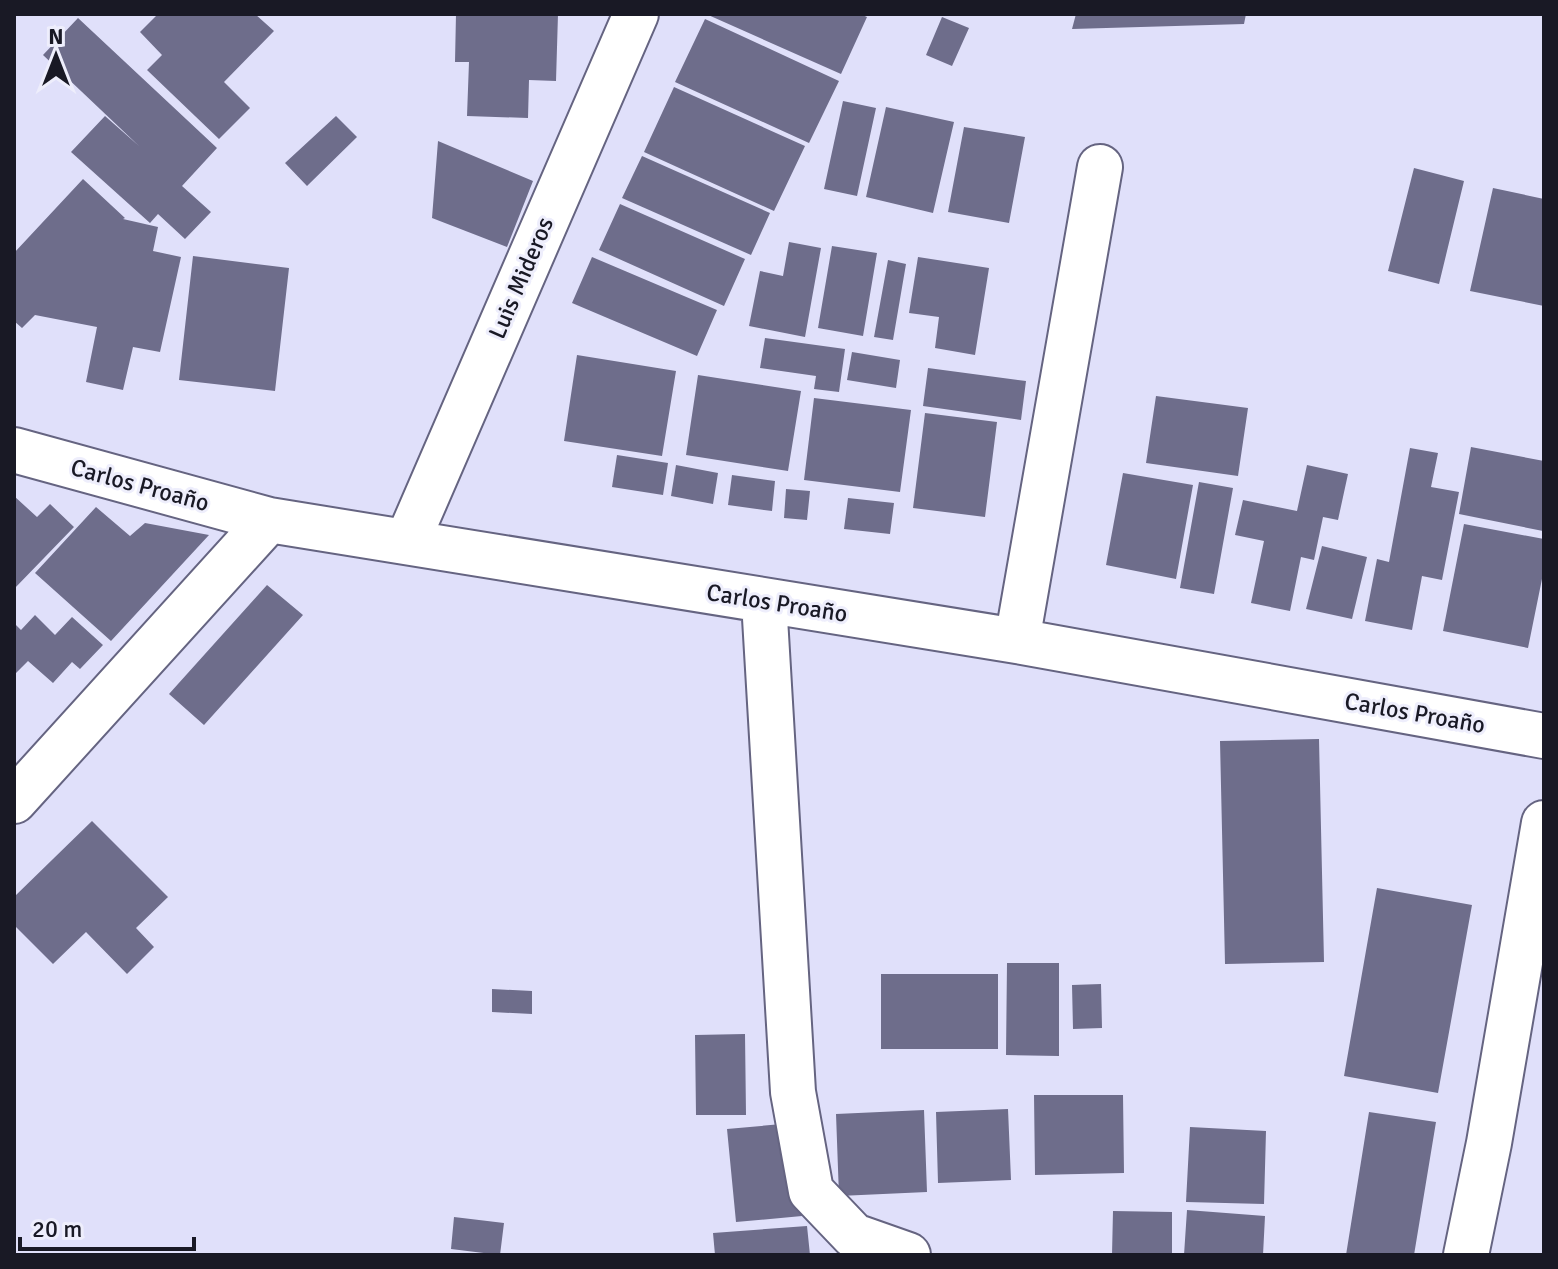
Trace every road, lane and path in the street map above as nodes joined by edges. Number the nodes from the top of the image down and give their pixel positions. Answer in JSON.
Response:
{"nodes":[{"id":1,"x":636,"y":14,"type":"edge"},
{"id":2,"x":1100,"y":167,"type":"dead end"},
{"id":3,"x":14,"y":450,"type":"edge"},
{"id":4,"x":269,"y":520,"type":"junction"},
{"id":5,"x":407,"y":542,"type":"junction"},
{"id":6,"x":764,"y":601,"type":"junction"},
{"id":7,"x":1017,"y":641,"type":"junction"},
{"id":8,"x":1544,"y":736,"type":"edge"},
{"id":9,"x":14,"y":801,"type":"edge"},
{"id":10,"x":1544,"y":823,"type":"edge"},
{"id":11,"x":908,"y":1255,"type":"edge"},
{"id":12,"x":1466,"y":1255,"type":"edge"}],
"edges":[{"from":1,"to":5,"type":"street","name":"Luis Mideros"},
{"from":2,"to":7,"type":"street"},
{"from":3,"to":4,"type":"street","name":"Carlos Proaño"},
{"from":4,"to":5,"type":"street","name":"Carlos Proaño"},
{"from":4,"to":9,"type":"street"},
{"from":5,"to":6,"type":"street","name":"Carlos Proaño"},
{"from":6,"to":7,"type":"street","name":"Carlos Proaño"},
{"from":6,"to":11,"type":"street"},
{"from":7,"to":8,"type":"street","name":"Carlos Proaño"},
{"from":10,"to":12,"type":"street"}]}
